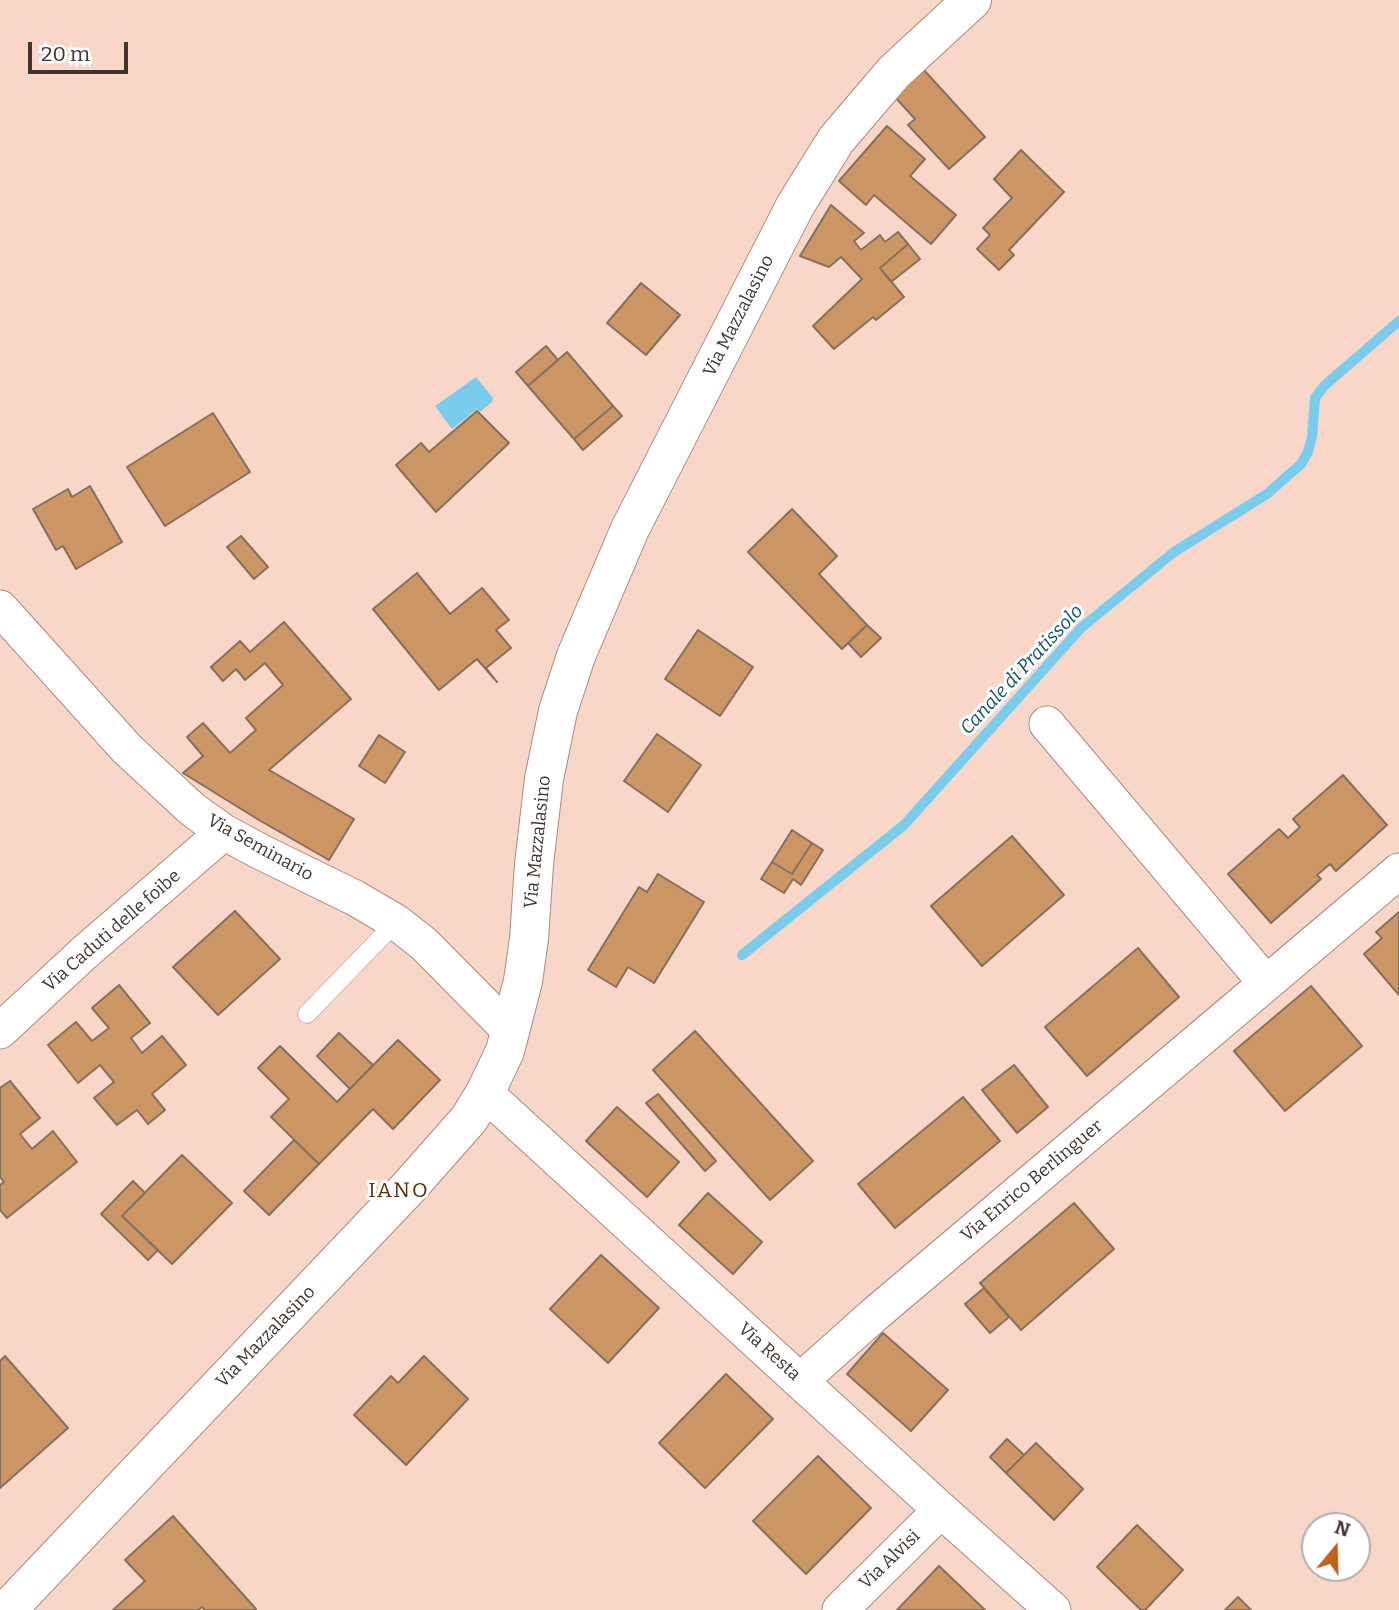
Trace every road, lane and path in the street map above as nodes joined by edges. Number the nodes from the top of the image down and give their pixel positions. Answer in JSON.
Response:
{"nodes":[{"id":1,"x":972,"y":0,"type":"edge"},
{"id":2,"x":0,"y":608,"type":"edge"},
{"id":3,"x":1047,"y":724,"type":"dead end"},
{"id":4,"x":224,"y":832,"type":"junction"},
{"id":5,"x":1399,"y":871,"type":"edge"},
{"id":6,"x":396,"y":922,"type":"junction"},
{"id":7,"x":1266,"y":983,"type":"junction"},
{"id":8,"x":307,"y":1014,"type":"dead end"},
{"id":9,"x":0,"y":1031,"type":"edge"},
{"id":10,"x":511,"y":1032,"type":"junction"},
{"id":11,"x":485,"y":1093,"type":"junction"},
{"id":12,"x":800,"y":1381,"type":"junction"},
{"id":13,"x":941,"y":1510,"type":"junction"},
{"id":14,"x":7,"y":1610,"type":"edge"},
{"id":15,"x":840,"y":1610,"type":"edge"},
{"id":16,"x":1054,"y":1610,"type":"edge"}],
"edges":[{"from":1,"to":10,"type":"main road","name":"Via Mazzalasino"},
{"from":2,"to":4,"type":"street","name":"Via Seminario"},
{"from":3,"to":7,"type":"street"},
{"from":4,"to":6,"type":"street","name":"Via Seminario"},
{"from":4,"to":9,"type":"street","name":"Via Caduti delle foibe"},
{"from":5,"to":7,"type":"street","name":"Via Enrico Berlinguer"},
{"from":6,"to":8,"type":"lane"},
{"from":6,"to":10,"type":"street","name":"Via Seminario"},
{"from":7,"to":12,"type":"street","name":"Via Enrico Berlinguer"},
{"from":10,"to":11,"type":"main road","name":"Via Mazzalasino"},
{"from":11,"to":12,"type":"street","name":"Via Resta"},
{"from":11,"to":14,"type":"main road","name":"Via Mazzalasino"},
{"from":12,"to":13,"type":"street","name":"Via Resta"},
{"from":13,"to":15,"type":"street","name":"Via Alvisi"},
{"from":13,"to":16,"type":"street","name":"Via Resta"}]}
